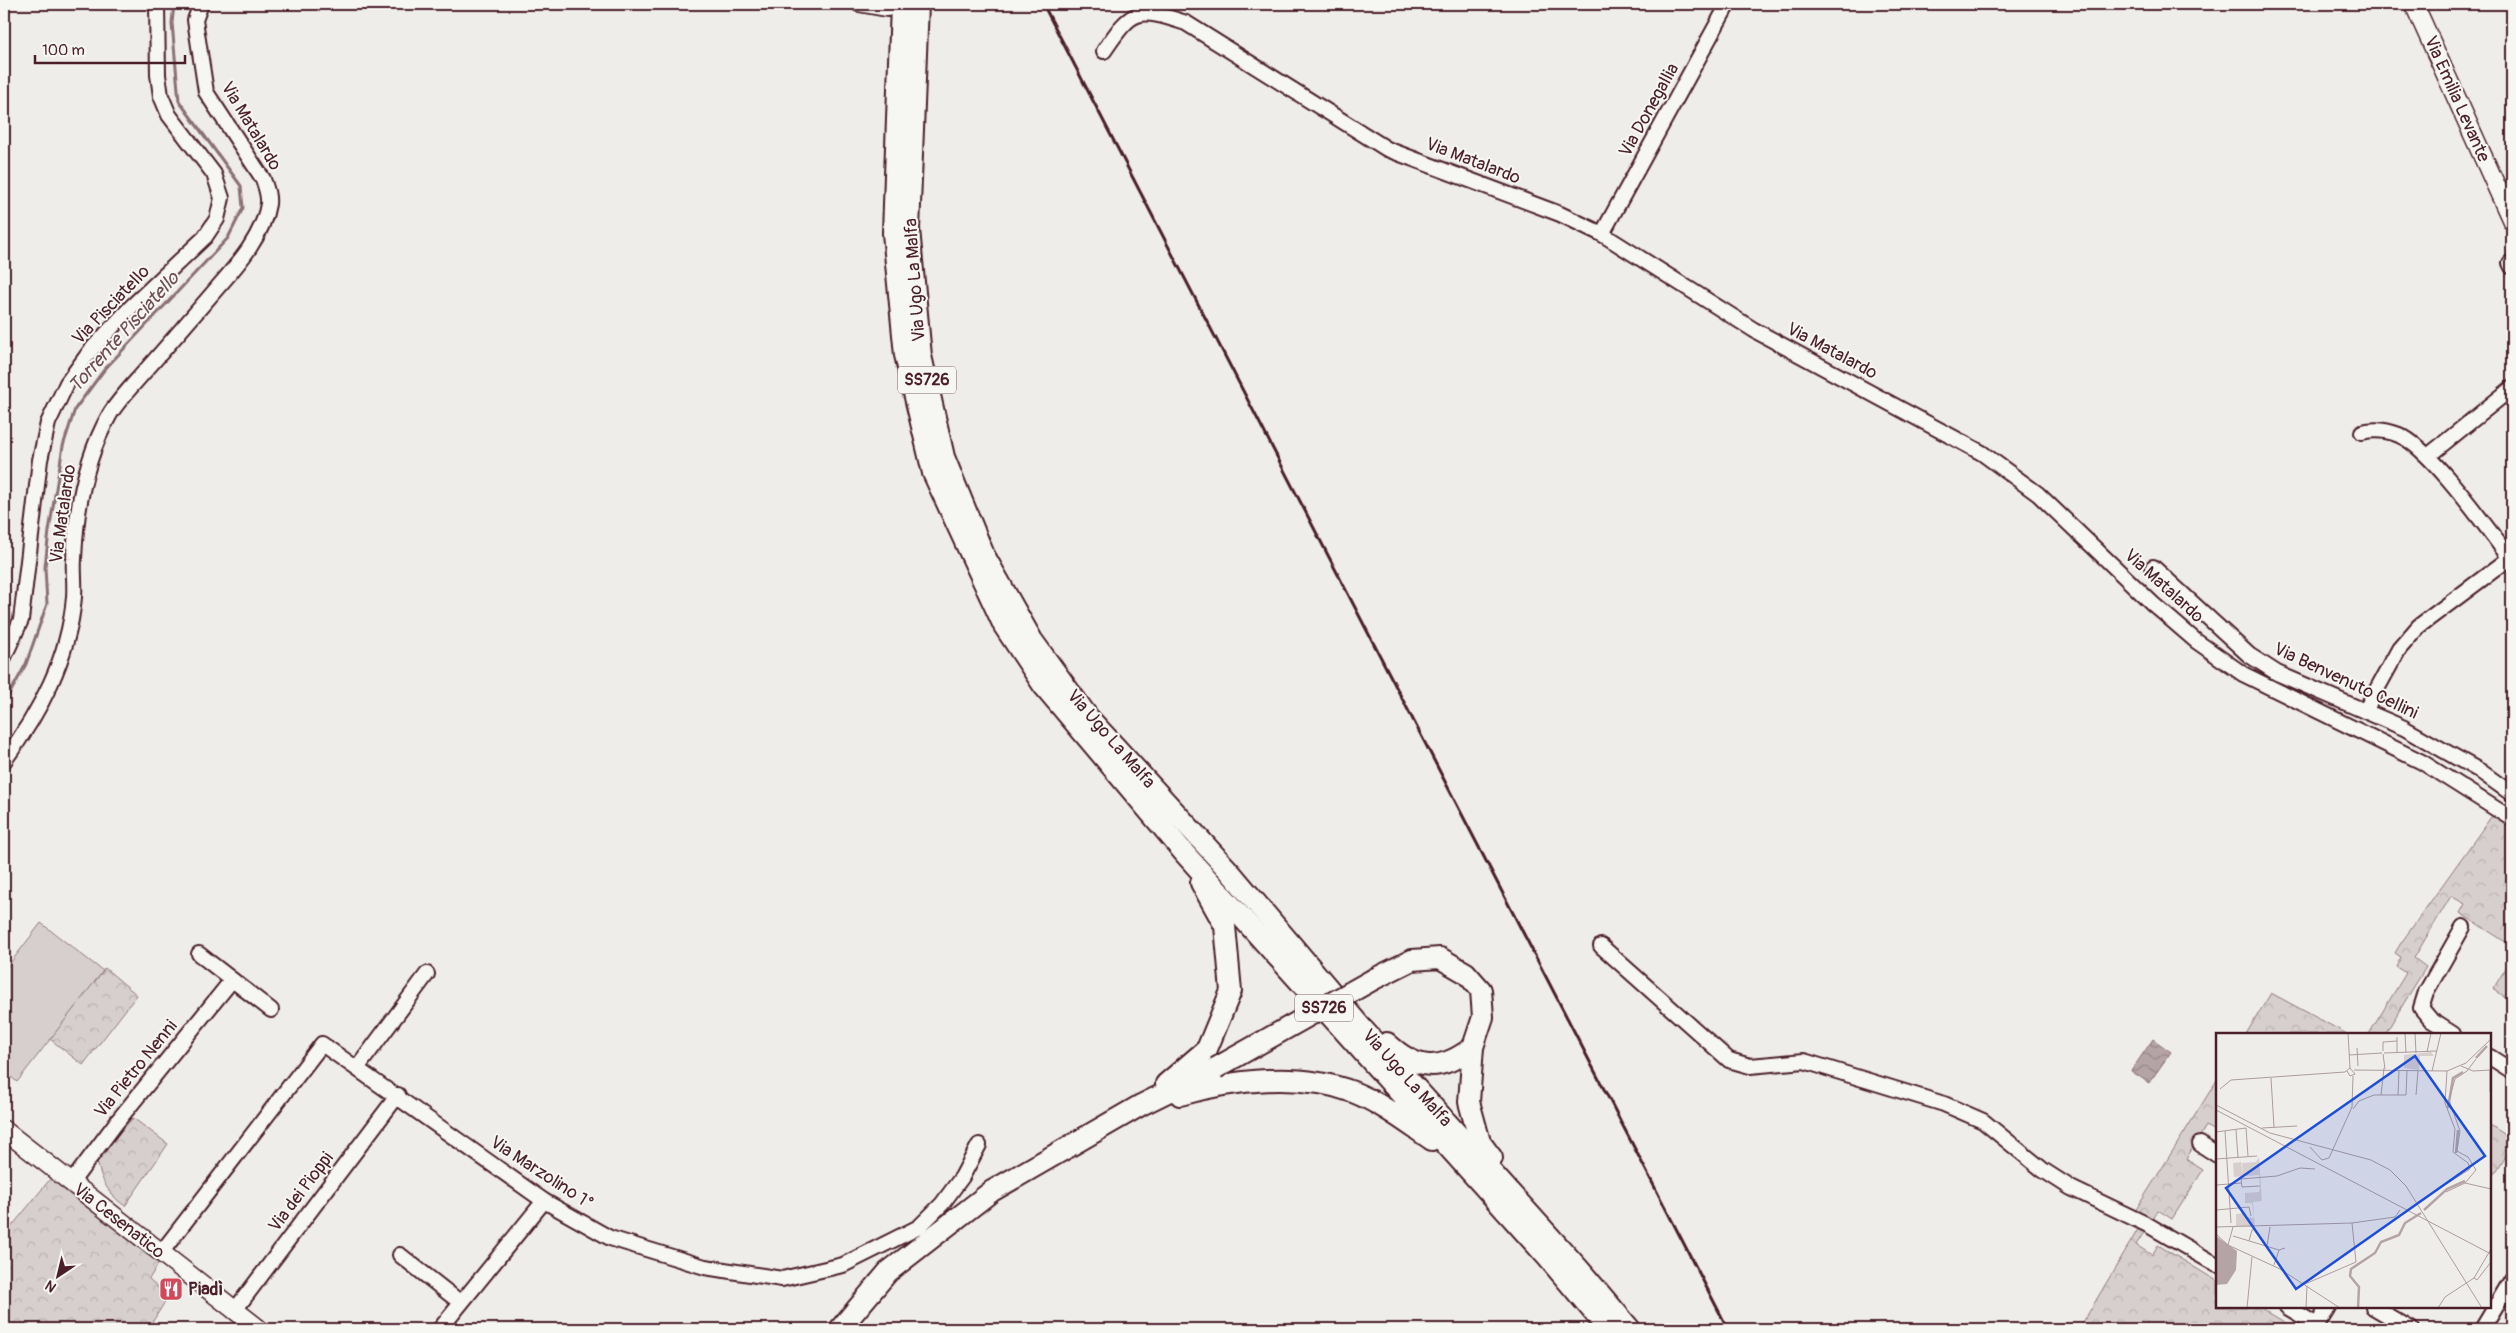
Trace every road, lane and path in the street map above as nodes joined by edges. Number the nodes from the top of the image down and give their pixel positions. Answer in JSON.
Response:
{"nodes":[{"id":1,"x":158,"y":4,"type":"edge"},
{"id":2,"x":201,"y":4,"type":"edge"},
{"id":3,"x":859,"y":4,"type":"edge"},
{"id":4,"x":918,"y":4,"type":"edge"},
{"id":5,"x":1728,"y":4,"type":"edge"},
{"id":6,"x":2414,"y":4,"type":"edge"},
{"id":7,"x":894,"y":6,"type":"edge"},
{"id":8,"x":1104,"y":51,"type":"dead end"},
{"id":9,"x":2512,"y":221,"type":"edge"},
{"id":10,"x":1602,"y":234,"type":"junction"},
{"id":11,"x":2512,"y":388,"type":"edge"},
{"id":12,"x":2368,"y":430,"type":"dead end"},
{"id":13,"x":2428,"y":456,"type":"junction"},
{"id":14,"x":2511,"y":559,"type":"edge"},
{"id":15,"x":2153,"y":567,"type":"dead end"},
{"id":16,"x":4,"y":657,"type":"edge"},
{"id":17,"x":2365,"y":711,"type":"junction"},
{"id":18,"x":4,"y":761,"type":"edge"},
{"id":19,"x":2512,"y":794,"type":"edge"},
{"id":20,"x":2512,"y":819,"type":"edge"},
{"id":21,"x":1186,"y":854,"type":"junction"},
{"id":22,"x":2464,"y":928,"type":"dead end"},
{"id":23,"x":1602,"y":946,"type":"dead end"},
{"id":24,"x":198,"y":954,"type":"dead end"},
{"id":25,"x":426,"y":974,"type":"dead end"},
{"id":26,"x":232,"y":980,"type":"junction"},
{"id":27,"x":271,"y":1010,"type":"dead end"},
{"id":28,"x":1361,"y":1027,"type":"junction"},
{"id":29,"x":2451,"y":1033,"type":"edge"},
{"id":30,"x":1473,"y":1047,"type":"junction"},
{"id":31,"x":2491,"y":1058,"type":"edge"},
{"id":32,"x":358,"y":1067,"type":"junction"},
{"id":33,"x":2512,"y":1071,"type":"edge"},
{"id":34,"x":398,"y":1095,"type":"junction"},
{"id":35,"x":1141,"y":1105,"type":"junction"},
{"id":36,"x":4,"y":1130,"type":"edge"},
{"id":37,"x":2200,"y":1144,"type":"dead end"},
{"id":38,"x":979,"y":1145,"type":"dead end"},
{"id":39,"x":2216,"y":1154,"type":"edge"},
{"id":40,"x":1457,"y":1157,"type":"junction"},
{"id":41,"x":71,"y":1183,"type":"junction"},
{"id":42,"x":544,"y":1201,"type":"junction"},
{"id":43,"x":161,"y":1253,"type":"junction"},
{"id":44,"x":400,"y":1254,"type":"dead end"},
{"id":45,"x":2216,"y":1265,"type":"edge"},
{"id":46,"x":1579,"y":1269,"type":"junction"},
{"id":47,"x":2512,"y":1279,"type":"edge"},
{"id":48,"x":461,"y":1303,"type":"junction"},
{"id":49,"x":2289,"y":1308,"type":"edge"},
{"id":50,"x":2327,"y":1308,"type":"edge"},
{"id":51,"x":2375,"y":1308,"type":"edge"},
{"id":52,"x":235,"y":1310,"type":"junction"},
{"id":53,"x":259,"y":1329,"type":"edge"},
{"id":54,"x":440,"y":1329,"type":"edge"},
{"id":55,"x":840,"y":1329,"type":"edge"},
{"id":56,"x":1608,"y":1329,"type":"edge"},
{"id":57,"x":1630,"y":1329,"type":"edge"},
{"id":58,"x":2411,"y":1329,"type":"edge"},
{"id":59,"x":2482,"y":1329,"type":"edge"}],
"edges":[{"from":1,"to":16,"type":"street","name":"Via Pisciatello"},
{"from":2,"to":18,"type":"street","name":"Via Matalardo"},
{"from":3,"to":7,"type":"street"},
{"from":4,"to":28,"type":"highway","name":"Via Ugo La Malfa","number":"SS726"},
{"from":5,"to":10,"type":"street","name":"Via Donegallia"},
{"from":6,"to":9,"type":"main road","name":"Via Emilia Levante"},
{"from":7,"to":21,"type":"highway","name":"Via Ugo La Malfa","number":"SS726"},
{"from":8,"to":10,"type":"street","name":"Via Matalardo"},
{"from":10,"to":20,"type":"street","name":"Via Matalardo"},
{"from":11,"to":13,"type":"street"},
{"from":12,"to":13,"type":"street"},
{"from":13,"to":14,"type":"street"},
{"from":14,"to":17,"type":"street"},
{"from":15,"to":17,"type":"street","name":"Via Benvenuto Cellini"},
{"from":17,"to":19,"type":"street","name":"Via Benvenuto Cellini"},
{"from":21,"to":35,"type":"highway"},
{"from":21,"to":40,"type":"highway","name":"Via Ugo La Malfa","number":"SS726"},
{"from":22,"to":29,"type":"street"},
{"from":23,"to":45,"type":"street"},
{"from":24,"to":26,"type":"street"},
{"from":25,"to":32,"type":"street"},
{"from":26,"to":27,"type":"street"},
{"from":26,"to":41,"type":"street","name":"Via Pietro Nenni"},
{"from":28,"to":30,"type":"highway"},
{"from":28,"to":46,"type":"highway","name":"Via Ugo La Malfa","number":"SS726"},
{"from":30,"to":35,"type":"highway","bridge":true},
{"from":30,"to":46,"type":"highway"},
{"from":31,"to":33,"type":"street"},
{"from":32,"to":34,"type":"street","name":"Via Marzolino 1°"},
{"from":32,"to":43,"type":"street","name":"Via Marzolino 1°"},
{"from":34,"to":42,"type":"street","name":"Via Marzolino 1°"},
{"from":34,"to":52,"type":"street","name":"Via dei Pioppi"},
{"from":35,"to":40,"type":"highway"},
{"from":35,"to":55,"type":"highway"},
{"from":36,"to":41,"type":"main road","name":"Via Cesenatico"},
{"from":37,"to":39,"type":"street"},
{"from":38,"to":42,"type":"street","name":"Via Marzolino 1°"},
{"from":40,"to":56,"type":"highway","name":"Via Ugo La Malfa","number":"SS726"},
{"from":41,"to":43,"type":"main road","name":"Via Cesenatico"},
{"from":42,"to":48,"type":"street"},
{"from":43,"to":52,"type":"main road","name":"Via Cesenatico"},
{"from":44,"to":48,"type":"street"},
{"from":46,"to":57,"type":"highway","name":"Via Ugo La Malfa","number":"SS726"},
{"from":47,"to":59,"type":"street"},
{"from":48,"to":54,"type":"street"},
{"from":49,"to":50,"type":"street"},
{"from":51,"to":58,"type":"street"},
{"from":52,"to":53,"type":"main road","name":"Via Cesenatico"}]}
